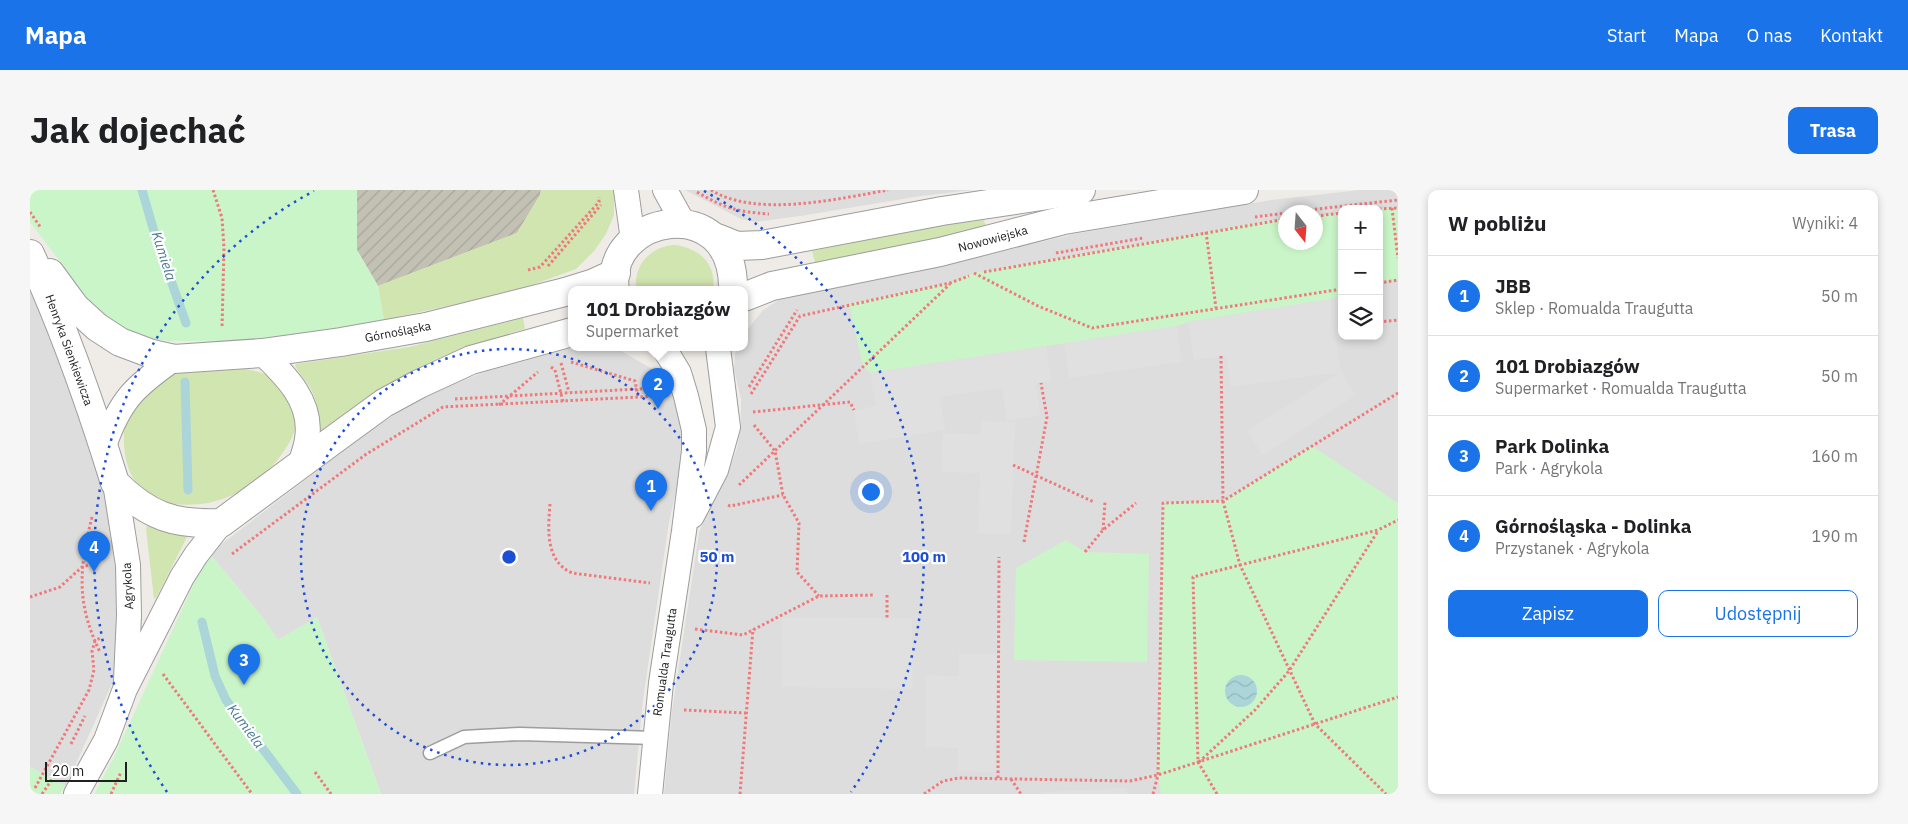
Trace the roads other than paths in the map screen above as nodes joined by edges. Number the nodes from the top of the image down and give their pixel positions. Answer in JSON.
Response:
{"nodes":[{"id":1,"x":626,"y":190,"type":"edge"},
{"id":2,"x":665,"y":190,"type":"edge"},
{"id":3,"x":1081,"y":190,"type":"edge"},
{"id":4,"x":1244,"y":190,"type":"edge"},
{"id":5,"x":686,"y":224,"type":"junction"},
{"id":6,"x":717,"y":238,"type":"junction"},
{"id":7,"x":633,"y":240,"type":"junction"},
{"id":8,"x":30,"y":246,"type":"edge"},
{"id":9,"x":30,"y":254,"type":"edge"},
{"id":10,"x":616,"y":282,"type":"edge"},
{"id":11,"x":583,"y":286,"type":"edge"},
{"id":12,"x":733,"y":286,"type":"edge"},
{"id":13,"x":568,"y":290,"type":"edge"},
{"id":14,"x":748,"y":295,"type":"edge"},
{"id":15,"x":568,"y":333,"type":"edge"},
{"id":16,"x":666,"y":351,"type":"edge"},
{"id":17,"x":719,"y":351,"type":"edge"},
{"id":18,"x":262,"y":353,"type":"junction"},
{"id":19,"x":174,"y":359,"type":"junction"},
{"id":20,"x":104,"y":446,"type":"junction"},
{"id":21,"x":300,"y":465,"type":"junction"},
{"id":22,"x":116,"y":483,"type":"junction"},
{"id":23,"x":221,"y":524,"type":"junction"},
{"id":24,"x":684,"y":531,"type":"junction"},
{"id":25,"x":126,"y":689,"type":"junction"},
{"id":26,"x":655,"y":738,"type":"junction"},
{"id":27,"x":430,"y":753,"type":"dead end"},
{"id":28,"x":76,"y":794,"type":"edge"},
{"id":29,"x":650,"y":794,"type":"edge"}],
"edges":[{"from":1,"to":7,"type":"street"},
{"from":2,"to":5,"type":"street"},
{"from":3,"to":6,"type":"street"},
{"from":4,"to":14,"type":"street","name":"Nowowiejska"},
{"from":5,"to":6,"type":"street"},
{"from":5,"to":7,"type":"street"},
{"from":6,"to":12,"type":"street"},
{"from":7,"to":10,"type":"street"},
{"from":8,"to":19,"type":"street","name":"Henryka Sienkiewicza"},
{"from":9,"to":20,"type":"street","name":"Henryka Sienkiewicza"},
{"from":10,"to":11,"type":"street","name":"Górnośląska"},
{"from":13,"to":18,"type":"street","name":"Górnośląska"},
{"from":15,"to":21,"type":"street"},
{"from":16,"to":24,"type":"street","name":"Romualda Traugutta"},
{"from":17,"to":24,"type":"street","name":"Romualda Traugutta"},
{"from":18,"to":19,"type":"street","name":"Górnośląska"},
{"from":18,"to":21,"type":"street"},
{"from":19,"to":20,"type":"street"},
{"from":20,"to":22,"type":"street","name":"Henryka Sienkiewicza"},
{"from":21,"to":23,"type":"street"},
{"from":22,"to":23,"type":"street"},
{"from":22,"to":25,"type":"street","name":"Agrykola"},
{"from":23,"to":25,"type":"street","name":"Agrykola"},
{"from":24,"to":26,"type":"street","name":"Romualda Traugutta"},
{"from":25,"to":28,"type":"street","name":"Agrykola"},
{"from":26,"to":27,"type":"lane"},
{"from":26,"to":29,"type":"street","name":"Romualda Traugutta"}]}
